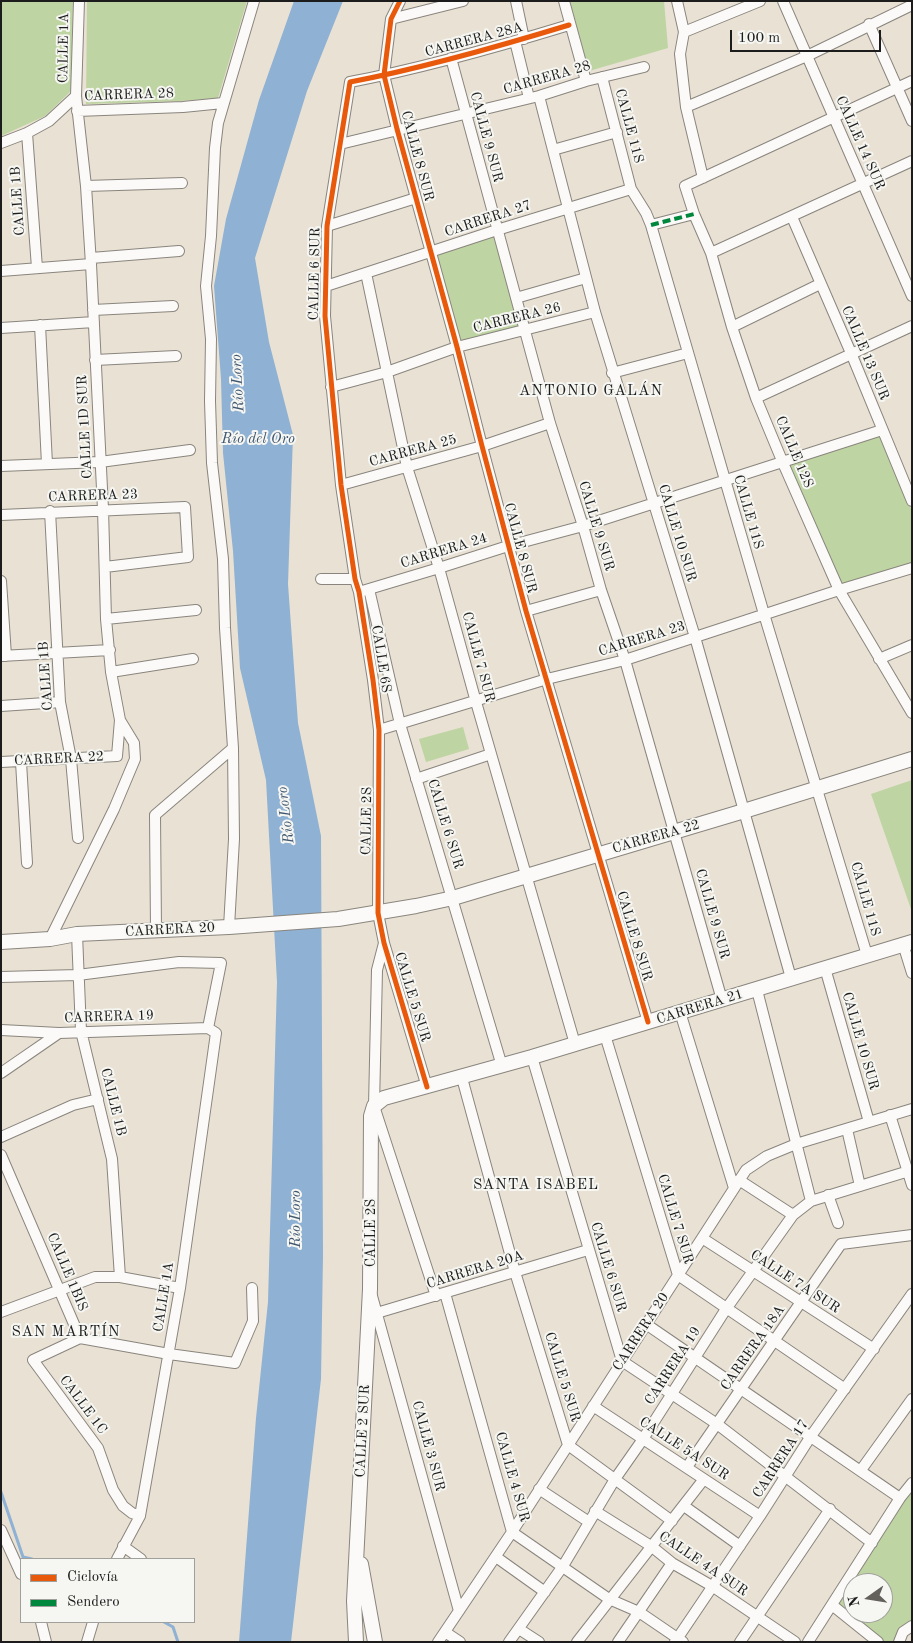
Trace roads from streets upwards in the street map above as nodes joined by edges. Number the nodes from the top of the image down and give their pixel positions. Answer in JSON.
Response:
{"nodes":[{"id":1,"x":78,"y":1,"type":"edge"},
{"id":2,"x":254,"y":1,"type":"edge"},
{"id":3,"x":400,"y":1,"type":"edge"},
{"id":4,"x":463,"y":1,"type":"edge"},
{"id":5,"x":516,"y":1,"type":"edge"},
{"id":6,"x":564,"y":1,"type":"edge"},
{"id":7,"x":677,"y":1,"type":"edge"},
{"id":8,"x":760,"y":1,"type":"edge"},
{"id":9,"x":782,"y":1,"type":"edge"},
{"id":10,"x":912,"y":5,"type":"edge"},
{"id":11,"x":391,"y":19,"type":"junction"},
{"id":12,"x":869,"y":24,"type":"junction"},
{"id":13,"x":570,"y":25,"type":"junction"},
{"id":14,"x":684,"y":32,"type":"junction"},
{"id":15,"x":520,"y":40,"type":"junction"},
{"id":16,"x":807,"y":56,"type":"junction"},
{"id":17,"x":451,"y":58,"type":"junction"},
{"id":18,"x":644,"y":67,"type":"dead end"},
{"id":19,"x":384,"y":75,"type":"junction"},
{"id":20,"x":602,"y":77,"type":"junction"},
{"id":21,"x":586,"y":81,"type":"junction"},
{"id":22,"x":912,"y":81,"type":"edge"},
{"id":23,"x":898,"y":87,"type":"junction"},
{"id":24,"x":76,"y":96,"type":"junction"},
{"id":25,"x":534,"y":97,"type":"junction"},
{"id":26,"x":223,"y":103,"type":"junction"},
{"id":27,"x":686,"y":107,"type":"junction"},
{"id":28,"x":77,"y":111,"type":"junction"},
{"id":29,"x":466,"y":113,"type":"junction"},
{"id":30,"x":833,"y":117,"type":"junction"},
{"id":31,"x":912,"y":121,"type":"edge"},
{"id":32,"x":397,"y":130,"type":"junction"},
{"id":33,"x":617,"y":132,"type":"junction"},
{"id":34,"x":27,"y":133,"type":"junction"},
{"id":35,"x":1,"y":143,"type":"edge"},
{"id":36,"x":340,"y":144,"type":"junction"},
{"id":37,"x":553,"y":150,"type":"junction"},
{"id":38,"x":912,"y":161,"type":"edge"},
{"id":39,"x":703,"y":178,"type":"junction"},
{"id":40,"x":182,"y":183,"type":"dead end"},
{"id":41,"x":862,"y":183,"type":"junction"},
{"id":42,"x":86,"y":186,"type":"junction"},
{"id":43,"x":631,"y":189,"type":"junction"},
{"id":44,"x":416,"y":198,"type":"junction"},
{"id":45,"x":569,"y":209,"type":"junction"},
{"id":46,"x":694,"y":214,"type":"junction"},
{"id":47,"x":792,"y":217,"type":"junction"},
{"id":48,"x":651,"y":225,"type":"junction"},
{"id":49,"x":327,"y":226,"type":"junction"},
{"id":50,"x":497,"y":230,"type":"junction"},
{"id":51,"x":179,"y":251,"type":"dead end"},
{"id":52,"x":431,"y":252,"type":"junction"},
{"id":53,"x":711,"y":253,"type":"junction"},
{"id":54,"x":91,"y":261,"type":"junction"},
{"id":55,"x":37,"y":268,"type":"junction"},
{"id":56,"x":1,"y":271,"type":"edge"},
{"id":57,"x":366,"y":273,"type":"junction"},
{"id":58,"x":586,"y":278,"type":"junction"},
{"id":59,"x":820,"y":284,"type":"junction"},
{"id":60,"x":326,"y":286,"type":"junction"},
{"id":61,"x":912,"y":296,"type":"edge"},
{"id":62,"x":516,"y":298,"type":"junction"},
{"id":63,"x":173,"y":306,"type":"dead end"},
{"id":64,"x":93,"y":310,"type":"junction"},
{"id":65,"x":595,"y":312,"type":"junction"},
{"id":66,"x":94,"y":322,"type":"junction"},
{"id":67,"x":40,"y":325,"type":"junction"},
{"id":68,"x":912,"y":326,"type":"edge"},
{"id":69,"x":732,"y":327,"type":"junction"},
{"id":70,"x":1,"y":328,"type":"edge"},
{"id":71,"x":525,"y":330,"type":"junction"},
{"id":72,"x":457,"y":347,"type":"junction"},
{"id":73,"x":688,"y":353,"type":"junction"},
{"id":74,"x":851,"y":353,"type":"junction"},
{"id":75,"x":176,"y":356,"type":"dead end"},
{"id":76,"x":95,"y":360,"type":"junction"},
{"id":77,"x":386,"y":372,"type":"junction"},
{"id":78,"x":612,"y":373,"type":"junction"},
{"id":79,"x":331,"y":387,"type":"junction"},
{"id":80,"x":756,"y":398,"type":"junction"},
{"id":81,"x":550,"y":423,"type":"junction"},
{"id":82,"x":882,"y":430,"type":"junction"},
{"id":83,"x":482,"y":446,"type":"junction"},
{"id":84,"x":190,"y":450,"type":"dead end"},
{"id":85,"x":100,"y":462,"type":"junction"},
{"id":86,"x":783,"y":463,"type":"junction"},
{"id":87,"x":47,"y":464,"type":"junction"},
{"id":88,"x":1,"y":466,"type":"edge"},
{"id":89,"x":407,"y":467,"type":"junction"},
{"id":90,"x":725,"y":481,"type":"junction"},
{"id":91,"x":341,"y":484,"type":"junction"},
{"id":92,"x":911,"y":498,"type":"edge"},
{"id":93,"x":653,"y":504,"type":"junction"},
{"id":94,"x":103,"y":509,"type":"junction"},
{"id":95,"x":50,"y":511,"type":"junction"},
{"id":96,"x":1,"y":515,"type":"edge"},
{"id":97,"x":583,"y":526,"type":"junction"},
{"id":98,"x":508,"y":546,"type":"junction"},
{"id":99,"x":105,"y":567,"type":"junction"},
{"id":100,"x":439,"y":568,"type":"junction"},
{"id":101,"x":912,"y":568,"type":"edge"},
{"id":102,"x":321,"y":579,"type":"dead end"},
{"id":103,"x":354,"y":580,"type":"junction"},
{"id":104,"x":1,"y":581,"type":"edge"},
{"id":105,"x":364,"y":590,"type":"junction"},
{"id":106,"x":601,"y":590,"type":"junction"},
{"id":107,"x":839,"y":590,"type":"junction"},
{"id":108,"x":196,"y":610,"type":"dead end"},
{"id":109,"x":526,"y":611,"type":"junction"},
{"id":110,"x":764,"y":614,"type":"junction"},
{"id":111,"x":106,"y":619,"type":"junction"},
{"id":112,"x":695,"y":637,"type":"junction"},
{"id":113,"x":912,"y":645,"type":"edge"},
{"id":114,"x":110,"y":650,"type":"junction"},
{"id":115,"x":58,"y":654,"type":"junction"},
{"id":116,"x":4,"y":656,"type":"edge"},
{"id":117,"x":193,"y":659,"type":"dead end"},
{"id":118,"x":879,"y":659,"type":"junction"},
{"id":119,"x":625,"y":660,"type":"junction"},
{"id":120,"x":112,"y":672,"type":"junction"},
{"id":121,"x":547,"y":679,"type":"junction"},
{"id":122,"x":60,"y":702,"type":"junction"},
{"id":123,"x":476,"y":702,"type":"junction"},
{"id":124,"x":1,"y":706,"type":"edge"},
{"id":125,"x":912,"y":713,"type":"edge"},
{"id":126,"x":120,"y":720,"type":"junction"},
{"id":127,"x":400,"y":724,"type":"junction"},
{"id":128,"x":380,"y":730,"type":"junction"},
{"id":129,"x":233,"y":748,"type":"junction"},
{"id":130,"x":491,"y":754,"type":"junction"},
{"id":131,"x":117,"y":756,"type":"joint"},
{"id":132,"x":71,"y":759,"type":"junction"},
{"id":133,"x":912,"y":759,"type":"edge"},
{"id":134,"x":1,"y":762,"type":"edge"},
{"id":135,"x":21,"y":762,"type":"junction"},
{"id":136,"x":416,"y":778,"type":"junction"},
{"id":137,"x":818,"y":788,"type":"junction"},
{"id":138,"x":744,"y":811,"type":"junction"},
{"id":139,"x":674,"y":832,"type":"junction"},
{"id":140,"x":78,"y":838,"type":"dead end"},
{"id":141,"x":597,"y":854,"type":"junction"},
{"id":142,"x":27,"y":863,"type":"dead end"},
{"id":143,"x":526,"y":876,"type":"junction"},
{"id":144,"x":453,"y":898,"type":"junction"},
{"id":145,"x":378,"y":913,"type":"junction"},
{"id":146,"x":338,"y":919,"type":"joint"},
{"id":147,"x":229,"y":927,"type":"junction"},
{"id":148,"x":156,"y":930,"type":"junction"},
{"id":149,"x":78,"y":934,"type":"junction"},
{"id":150,"x":50,"y":938,"type":"junction"},
{"id":151,"x":1,"y":942,"type":"edge"},
{"id":152,"x":384,"y":943,"type":"junction"},
{"id":153,"x":908,"y":943,"type":"edge"},
{"id":154,"x":867,"y":955,"type":"junction"},
{"id":155,"x":825,"y":968,"type":"junction"},
{"id":156,"x":912,"y":973,"type":"edge"},
{"id":157,"x":78,"y":975,"type":"junction"},
{"id":158,"x":1,"y":977,"type":"edge"},
{"id":159,"x":791,"y":978,"type":"junction"},
{"id":160,"x":757,"y":990,"type":"junction"},
{"id":161,"x":722,"y":1000,"type":"junction"},
{"id":162,"x":680,"y":1012,"type":"junction"},
{"id":163,"x":648,"y":1022,"type":"junction"},
{"id":164,"x":1,"y":1030,"type":"edge"},
{"id":165,"x":81,"y":1031,"type":"junction"},
{"id":166,"x":212,"y":1031,"type":"junction"},
{"id":167,"x":59,"y":1032,"type":"junction"},
{"id":168,"x":605,"y":1035,"type":"junction"},
{"id":169,"x":575,"y":1044,"type":"junction"},
{"id":170,"x":532,"y":1058,"type":"junction"},
{"id":171,"x":502,"y":1066,"type":"junction"},
{"id":172,"x":1,"y":1073,"type":"edge"},
{"id":173,"x":462,"y":1078,"type":"junction"},
{"id":174,"x":427,"y":1087,"type":"junction"},
{"id":175,"x":98,"y":1099,"type":"junction"},
{"id":176,"x":374,"y":1106,"type":"junction"},
{"id":177,"x":912,"y":1109,"type":"edge"},
{"id":178,"x":890,"y":1116,"type":"junction"},
{"id":179,"x":869,"y":1122,"type":"junction"},
{"id":180,"x":847,"y":1128,"type":"junction"},
{"id":181,"x":1,"y":1137,"type":"edge"},
{"id":182,"x":796,"y":1144,"type":"junction"},
{"id":183,"x":1,"y":1155,"type":"edge"},
{"id":184,"x":910,"y":1170,"type":"edge"},
{"id":185,"x":5,"y":1176,"type":"edge"},
{"id":186,"x":737,"y":1184,"type":"junction"},
{"id":187,"x":912,"y":1185,"type":"edge"},
{"id":188,"x":860,"y":1186,"type":"junction"},
{"id":189,"x":828,"y":1195,"type":"junction"},
{"id":190,"x":810,"y":1201,"type":"junction"},
{"id":191,"x":793,"y":1215,"type":"junction"},
{"id":192,"x":838,"y":1223,"type":"dead end"},
{"id":193,"x":912,"y":1235,"type":"edge"},
{"id":194,"x":702,"y":1238,"type":"junction"},
{"id":195,"x":588,"y":1250,"type":"junction"},
{"id":196,"x":753,"y":1271,"type":"junction"},
{"id":197,"x":515,"y":1272,"type":"junction"},
{"id":198,"x":678,"y":1275,"type":"junction"},
{"id":199,"x":120,"y":1277,"type":"junction"},
{"id":200,"x":180,"y":1288,"type":"junction"},
{"id":201,"x":252,"y":1288,"type":"dead end"},
{"id":202,"x":60,"y":1289,"type":"junction"},
{"id":203,"x":440,"y":1294,"type":"junction"},
{"id":204,"x":912,"y":1294,"type":"edge"},
{"id":205,"x":801,"y":1302,"type":"junction"},
{"id":206,"x":726,"y":1309,"type":"junction"},
{"id":207,"x":1,"y":1312,"type":"edge"},
{"id":208,"x":373,"y":1314,"type":"junction"},
{"id":209,"x":646,"y":1324,"type":"junction"},
{"id":210,"x":80,"y":1338,"type":"junction"},
{"id":211,"x":774,"y":1341,"type":"junction"},
{"id":212,"x":874,"y":1349,"type":"junction"},
{"id":213,"x":169,"y":1354,"type":"junction"},
{"id":214,"x":695,"y":1358,"type":"junction"},
{"id":215,"x":622,"y":1361,"type":"junction"},
{"id":216,"x":741,"y":1389,"type":"junction"},
{"id":217,"x":845,"y":1389,"type":"junction"},
{"id":218,"x":672,"y":1394,"type":"junction"},
{"id":219,"x":912,"y":1399,"type":"edge"},
{"id":220,"x":593,"y":1406,"type":"junction"},
{"id":221,"x":717,"y":1424,"type":"junction"},
{"id":222,"x":811,"y":1436,"type":"junction"},
{"id":223,"x":643,"y":1439,"type":"junction"},
{"id":224,"x":568,"y":1445,"type":"junction"},
{"id":225,"x":687,"y":1467,"type":"junction"},
{"id":226,"x":861,"y":1470,"type":"junction"},
{"id":227,"x":704,"y":1478,"type":"junction"},
{"id":228,"x":785,"y":1478,"type":"junction"},
{"id":229,"x":615,"y":1479,"type":"junction"},
{"id":230,"x":912,"y":1484,"type":"edge"},
{"id":231,"x":539,"y":1489,"type":"junction"},
{"id":232,"x":900,"y":1498,"type":"junction"},
{"id":233,"x":684,"y":1506,"type":"junction"},
{"id":234,"x":830,"y":1510,"type":"junction"},
{"id":235,"x":596,"y":1512,"type":"junction"},
{"id":236,"x":140,"y":1516,"type":"junction"},
{"id":237,"x":760,"y":1516,"type":"junction"},
{"id":238,"x":672,"y":1521,"type":"junction"},
{"id":239,"x":589,"y":1522,"type":"junction"},
{"id":240,"x":1,"y":1530,"type":"edge"},
{"id":241,"x":512,"y":1532,"type":"junction"},
{"id":242,"x":872,"y":1543,"type":"junction"},
{"id":243,"x":123,"y":1546,"type":"junction"},
{"id":244,"x":357,"y":1546,"type":"junction"},
{"id":245,"x":651,"y":1546,"type":"junction"},
{"id":246,"x":740,"y":1546,"type":"junction"},
{"id":247,"x":496,"y":1557,"type":"junction"},
{"id":248,"x":118,"y":1558,"type":"edge"},
{"id":249,"x":140,"y":1558,"type":"edge"},
{"id":250,"x":672,"y":1562,"type":"junction"},
{"id":251,"x":562,"y":1566,"type":"junction"},
{"id":252,"x":20,"y":1572,"type":"edge"},
{"id":253,"x":712,"y":1586,"type":"junction"},
{"id":254,"x":544,"y":1592,"type":"junction"},
{"id":255,"x":609,"y":1599,"type":"junction"},
{"id":256,"x":832,"y":1605,"type":"junction"},
{"id":257,"x":459,"y":1611,"type":"junction"},
{"id":258,"x":639,"y":1612,"type":"junction"},
{"id":259,"x":758,"y":1616,"type":"junction"},
{"id":260,"x":41,"y":1623,"type":"edge"},
{"id":261,"x":93,"y":1623,"type":"edge"},
{"id":262,"x":519,"y":1629,"type":"junction"},
{"id":263,"x":445,"y":1632,"type":"junction"},
{"id":264,"x":905,"y":1633,"type":"edge"},
{"id":265,"x":912,"y":1640,"type":"edge"},
{"id":266,"x":679,"y":1641,"type":"edge"},
{"id":267,"x":46,"y":1642,"type":"edge"},
{"id":268,"x":88,"y":1642,"type":"edge"},
{"id":269,"x":356,"y":1642,"type":"edge"},
{"id":270,"x":375,"y":1642,"type":"edge"},
{"id":271,"x":438,"y":1642,"type":"edge"},
{"id":272,"x":460,"y":1642,"type":"edge"},
{"id":273,"x":509,"y":1642,"type":"edge"},
{"id":274,"x":539,"y":1642,"type":"edge"},
{"id":275,"x":577,"y":1642,"type":"edge"},
{"id":276,"x":618,"y":1642,"type":"edge"},
{"id":277,"x":740,"y":1642,"type":"edge"},
{"id":278,"x":795,"y":1642,"type":"edge"},
{"id":279,"x":808,"y":1642,"type":"edge"},
{"id":280,"x":878,"y":1642,"type":"edge"}],
"edges":[{"from":1,"to":24,"type":"street","name":"CALLE 1A"},
{"from":2,"to":26,"type":"street"},
{"from":3,"to":11,"type":"street"},
{"from":4,"to":11,"type":"street"},
{"from":5,"to":15,"type":"street","name":"CALLE 10 SUR"},
{"from":6,"to":13,"type":"street"},
{"from":7,"to":14,"type":"street"},
{"from":8,"to":14,"type":"street"},
{"from":9,"to":16,"type":"street","name":"CALLE 14 SUR"},
{"from":10,"to":12,"type":"street"},
{"from":11,"to":19,"type":"street"},
{"from":12,"to":16,"type":"street"},
{"from":12,"to":23,"type":"street"},
{"from":13,"to":15,"type":"street","name":"CARRERA 28A"},
{"from":13,"to":21,"type":"street"},
{"from":14,"to":27,"type":"street"},
{"from":15,"to":17,"type":"street","name":"CARRERA 28A"},
{"from":15,"to":25,"type":"street","name":"CALLE 10 SUR"},
{"from":16,"to":27,"type":"street"},
{"from":16,"to":30,"type":"street","name":"CALLE 14 SUR"},
{"from":17,"to":19,"type":"street","name":"CARRERA 28A"},
{"from":17,"to":29,"type":"street","name":"CALLE 9 SUR"},
{"from":18,"to":20,"type":"street","name":"CARRERA 28"},
{"from":19,"to":32,"type":"street","name":"CALLE 8 SUR"},
{"from":19,"to":36,"type":"street","name":"CALLE 6 SUR"},
{"from":20,"to":21,"type":"street","name":"CARRERA 28"},
{"from":20,"to":33,"type":"street","name":"CALLE 11S"},
{"from":21,"to":25,"type":"street","name":"CARRERA 28"},
{"from":22,"to":23,"type":"street"},
{"from":23,"to":30,"type":"street"},
{"from":23,"to":31,"type":"street"},
{"from":24,"to":28,"type":"street","name":"CALLE 1D SUR"},
{"from":24,"to":34,"type":"street"},
{"from":25,"to":29,"type":"street","name":"CARRERA 28"},
{"from":25,"to":37,"type":"street","name":"CALLE 10 SUR"},
{"from":26,"to":28,"type":"street","name":"CARRERA 28"},
{"from":26,"to":129,"type":"street"},
{"from":27,"to":39,"type":"street"},
{"from":28,"to":42,"type":"street","name":"CALLE 1D SUR"},
{"from":29,"to":32,"type":"street","name":"CARRERA 28"},
{"from":29,"to":50,"type":"street","name":"CALLE 9 SUR"},
{"from":30,"to":39,"type":"street"},
{"from":30,"to":41,"type":"street","name":"CALLE 14 SUR"},
{"from":32,"to":36,"type":"street","name":"CARRERA 28"},
{"from":32,"to":44,"type":"street","name":"CALLE 8 SUR"},
{"from":33,"to":37,"type":"street"},
{"from":33,"to":43,"type":"street","name":"CALLE 11S"},
{"from":34,"to":35,"type":"street"},
{"from":34,"to":55,"type":"street","name":"CALLE 1B"},
{"from":36,"to":49,"type":"street","name":"CALLE 6 SUR"},
{"from":37,"to":45,"type":"street","name":"CALLE 10 SUR"},
{"from":38,"to":41,"type":"street"},
{"from":39,"to":46,"type":"street","name":"CALLE 12S"},
{"from":40,"to":42,"type":"street"},
{"from":41,"to":47,"type":"street"},
{"from":41,"to":61,"type":"street","name":"CALLE 14 SUR"},
{"from":42,"to":54,"type":"street","name":"CALLE 1D SUR"},
{"from":43,"to":45,"type":"street","name":"CARRERA 27"},
{"from":43,"to":48,"type":"street","name":"CALLE 11S"},
{"from":44,"to":49,"type":"street"},
{"from":44,"to":52,"type":"street","name":"CALLE 8 SUR"},
{"from":45,"to":50,"type":"street","name":"CARRERA 27"},
{"from":45,"to":58,"type":"street","name":"CALLE 10 SUR"},
{"from":46,"to":48,"type":"street"},
{"from":46,"to":53,"type":"street","name":"CALLE 12S"},
{"from":47,"to":53,"type":"street"},
{"from":47,"to":59,"type":"street","name":"CALLE 13 SUR"},
{"from":48,"to":73,"type":"street","name":"CALLE 11S"},
{"from":49,"to":60,"type":"street","name":"CALLE 6 SUR"},
{"from":50,"to":52,"type":"street","name":"CARRERA 27"},
{"from":50,"to":62,"type":"street","name":"CALLE 9 SUR"},
{"from":51,"to":54,"type":"street"},
{"from":52,"to":57,"type":"street","name":"CARRERA 27"},
{"from":52,"to":72,"type":"street","name":"CALLE 8 SUR"},
{"from":53,"to":69,"type":"street","name":"CALLE 12S"},
{"from":54,"to":55,"type":"street"},
{"from":54,"to":64,"type":"street","name":"CALLE 1D SUR"},
{"from":55,"to":56,"type":"street"},
{"from":57,"to":60,"type":"street","name":"CARRERA 27"},
{"from":57,"to":77,"type":"street","name":"CALLE 7 SUR"},
{"from":58,"to":62,"type":"street"},
{"from":58,"to":65,"type":"street","name":"CALLE 10 SUR"},
{"from":59,"to":69,"type":"street"},
{"from":59,"to":74,"type":"street","name":"CALLE 13 SUR"},
{"from":60,"to":79,"type":"street","name":"CALLE 6 SUR"},
{"from":62,"to":71,"type":"street","name":"CALLE 9 SUR"},
{"from":63,"to":64,"type":"street"},
{"from":64,"to":66,"type":"street","name":"CALLE 1D SUR"},
{"from":65,"to":71,"type":"street","name":"CARRERA 26"},
{"from":65,"to":78,"type":"street","name":"CALLE 10 SUR"},
{"from":66,"to":67,"type":"street"},
{"from":66,"to":76,"type":"street","name":"CALLE 1D SUR"},
{"from":67,"to":70,"type":"street"},
{"from":67,"to":87,"type":"street"},
{"from":68,"to":74,"type":"street"},
{"from":69,"to":80,"type":"street","name":"CALLE 12S"},
{"from":71,"to":72,"type":"street","name":"CARRERA 26"},
{"from":71,"to":81,"type":"street","name":"CALLE 9 SUR"},
{"from":72,"to":77,"type":"street","name":"CARRERA 26"},
{"from":72,"to":83,"type":"street","name":"CALLE 8 SUR"},
{"from":73,"to":78,"type":"street"},
{"from":73,"to":90,"type":"street","name":"CALLE 11S"},
{"from":74,"to":80,"type":"street"},
{"from":74,"to":82,"type":"street","name":"CALLE 13 SUR"},
{"from":75,"to":76,"type":"street"},
{"from":76,"to":85,"type":"street","name":"CALLE 1D SUR"},
{"from":77,"to":79,"type":"street","name":"CARRERA 26"},
{"from":77,"to":89,"type":"street","name":"CALLE 7 SUR"},
{"from":78,"to":93,"type":"street","name":"CALLE 10 SUR"},
{"from":79,"to":91,"type":"street","name":"CALLE 6 SUR"},
{"from":80,"to":86,"type":"street","name":"CALLE 12S"},
{"from":81,"to":83,"type":"street","name":"CARRERA 25"},
{"from":81,"to":97,"type":"street","name":"CALLE 9 SUR"},
{"from":82,"to":86,"type":"street","name":"CARRERA 24"},
{"from":82,"to":92,"type":"street","name":"CALLE 13 SUR"},
{"from":83,"to":89,"type":"street","name":"CARRERA 25"},
{"from":83,"to":98,"type":"street","name":"CALLE 8 SUR"},
{"from":84,"to":85,"type":"street"},
{"from":85,"to":87,"type":"street"},
{"from":85,"to":94,"type":"street","name":"CALLE 1D SUR"},
{"from":86,"to":90,"type":"street","name":"CARRERA 24"},
{"from":86,"to":107,"type":"street","name":"CALLE 12S"},
{"from":87,"to":88,"type":"street"},
{"from":89,"to":91,"type":"street","name":"CARRERA 25"},
{"from":89,"to":100,"type":"street","name":"CALLE 7 SUR"},
{"from":90,"to":93,"type":"street","name":"CARRERA 24"},
{"from":90,"to":110,"type":"street","name":"CALLE 11S"},
{"from":91,"to":103,"type":"street","name":"CALLE 6 SUR"},
{"from":93,"to":97,"type":"street","name":"CARRERA 24"},
{"from":93,"to":112,"type":"street","name":"CALLE 10 SUR"},
{"from":94,"to":95,"type":"street","name":"CARRERA 23"},
{"from":94,"to":99,"type":"street","name":"CALLE 1D SUR"},
{"from":94,"to":99,"type":"street","name":"CARRERA 23"},
{"from":95,"to":96,"type":"street","name":"CARRERA 23"},
{"from":95,"to":115,"type":"street","name":"CALLE 1B"},
{"from":97,"to":98,"type":"street","name":"CARRERA 24"},
{"from":97,"to":106,"type":"street","name":"CALLE 9 SUR"},
{"from":98,"to":100,"type":"street","name":"CARRERA 24"},
{"from":98,"to":109,"type":"street","name":"CALLE 8 SUR"},
{"from":99,"to":111,"type":"street","name":"CALLE 1D SUR"},
{"from":100,"to":105,"type":"street","name":"CARRERA 24"},
{"from":100,"to":123,"type":"street","name":"CALLE 7 SUR"},
{"from":101,"to":107,"type":"street","name":"CARRERA 23"},
{"from":102,"to":103,"type":"street"},
{"from":103,"to":105,"type":"street","name":"CALLE 6 SUR"},
{"from":104,"to":116,"type":"street"},
{"from":105,"to":127,"type":"street","name":"CALLE 6 SUR"},
{"from":105,"to":128,"type":"street","name":"CALLE 6S"},
{"from":106,"to":109,"type":"street"},
{"from":106,"to":119,"type":"street","name":"CALLE 9 SUR"},
{"from":107,"to":110,"type":"street","name":"CARRERA 23"},
{"from":107,"to":118,"type":"street","name":"CALLE 12S"},
{"from":108,"to":111,"type":"street"},
{"from":109,"to":121,"type":"street","name":"CALLE 8 SUR"},
{"from":110,"to":112,"type":"street","name":"CARRERA 23"},
{"from":110,"to":137,"type":"street","name":"CALLE 11S"},
{"from":111,"to":114,"type":"street","name":"CALLE 1D SUR"},
{"from":112,"to":119,"type":"street","name":"CARRERA 23"},
{"from":112,"to":138,"type":"street","name":"CALLE 10 SUR"},
{"from":113,"to":118,"type":"street"},
{"from":114,"to":115,"type":"street"},
{"from":114,"to":120,"type":"street","name":"CALLE 1D SUR"},
{"from":115,"to":116,"type":"street"},
{"from":115,"to":122,"type":"street","name":"CALLE 1B"},
{"from":117,"to":120,"type":"street"},
{"from":118,"to":125,"type":"street","name":"CALLE 12S"},
{"from":119,"to":121,"type":"street","name":"CARRERA 23"},
{"from":119,"to":139,"type":"street","name":"CALLE 9 SUR"},
{"from":120,"to":126,"type":"street","name":"CALLE 1D SUR"},
{"from":121,"to":123,"type":"street","name":"CARRERA 23"},
{"from":121,"to":141,"type":"street","name":"CALLE 8 SUR"},
{"from":122,"to":124,"type":"street"},
{"from":122,"to":132,"type":"street","name":"CALLE 1B"},
{"from":123,"to":127,"type":"street","name":"CARRERA 23"},
{"from":123,"to":130,"type":"street","name":"CALLE 7 SUR"},
{"from":126,"to":131,"type":"street","name":"CALLE 1D SUR"},
{"from":126,"to":150,"type":"street"},
{"from":127,"to":128,"type":"street","name":"CARRERA 23"},
{"from":127,"to":136,"type":"street","name":"CALLE 6 SUR"},
{"from":128,"to":145,"type":"street","name":"CALLE 2S"},
{"from":129,"to":147,"type":"street"},
{"from":129,"to":148,"type":"street"},
{"from":130,"to":136,"type":"street"},
{"from":130,"to":143,"type":"street","name":"CALLE 7 SUR"},
{"from":131,"to":132,"type":"street","name":"CARRERA 22"},
{"from":132,"to":135,"type":"street","name":"CARRERA 22"},
{"from":132,"to":140,"type":"street","name":"CALLE 1B"},
{"from":133,"to":137,"type":"street","name":"CARRERA 22"},
{"from":134,"to":135,"type":"street","name":"CARRERA 22"},
{"from":135,"to":142,"type":"street"},
{"from":136,"to":144,"type":"street","name":"CALLE 6 SUR"},
{"from":137,"to":138,"type":"street","name":"CARRERA 22"},
{"from":137,"to":154,"type":"street","name":"CALLE 11S"},
{"from":138,"to":139,"type":"street","name":"CARRERA 22"},
{"from":138,"to":159,"type":"street","name":"CALLE 10 SUR"},
{"from":139,"to":141,"type":"street","name":"CARRERA 22"},
{"from":139,"to":161,"type":"street","name":"CALLE 9 SUR"},
{"from":141,"to":143,"type":"street","name":"CARRERA 22"},
{"from":141,"to":163,"type":"street","name":"CALLE 8 SUR"},
{"from":143,"to":144,"type":"street","name":"CARRERA 22"},
{"from":143,"to":169,"type":"street","name":"CALLE 7 SUR"},
{"from":144,"to":145,"type":"street","name":"CARRERA 22"},
{"from":144,"to":171,"type":"street","name":"CALLE 6 SUR"},
{"from":145,"to":146,"type":"street","name":"CARRERA 22"},
{"from":145,"to":152,"type":"street","name":"CALLE 5 SUR"},
{"from":146,"to":147,"type":"street","name":"CARRERA 20"},
{"from":147,"to":148,"type":"street","name":"CARRERA 20"},
{"from":148,"to":149,"type":"street","name":"CARRERA 20"},
{"from":149,"to":150,"type":"street","name":"CARRERA 20"},
{"from":149,"to":157,"type":"street","name":"CALLE 1B"},
{"from":150,"to":151,"type":"street","name":"CARRERA 20"},
{"from":152,"to":174,"type":"street","name":"CALLE 5 SUR"},
{"from":152,"to":176,"type":"street","name":"CALLE 2S"},
{"from":153,"to":154,"type":"street","name":"CARRERA 21"},
{"from":153,"to":156,"type":"street"},
{"from":154,"to":155,"type":"street","name":"CARRERA 21"},
{"from":155,"to":159,"type":"street","name":"CARRERA 21"},
{"from":155,"to":179,"type":"street","name":"CALLE 10 SUR"},
{"from":157,"to":158,"type":"street"},
{"from":157,"to":165,"type":"street","name":"CALLE 1B"},
{"from":157,"to":166,"type":"street","name":"CALLE 1A"},
{"from":159,"to":160,"type":"street","name":"CARRERA 21"},
{"from":160,"to":161,"type":"street","name":"CARRERA 21"},
{"from":160,"to":182,"type":"street"},
{"from":161,"to":162,"type":"street","name":"CARRERA 21"},
{"from":162,"to":163,"type":"street","name":"CARRERA 21"},
{"from":162,"to":186,"type":"street"},
{"from":163,"to":168,"type":"street","name":"CARRERA 21"},
{"from":164,"to":167,"type":"street","name":"CARRERA 19"},
{"from":165,"to":166,"type":"street","name":"CARRERA 19"},
{"from":165,"to":167,"type":"street","name":"CARRERA 19"},
{"from":165,"to":175,"type":"street","name":"CALLE 1B"},
{"from":166,"to":200,"type":"street","name":"CALLE 1A"},
{"from":167,"to":172,"type":"street"},
{"from":168,"to":169,"type":"street","name":"CARRERA 21"},
{"from":168,"to":198,"type":"street","name":"CALLE 7 SUR"},
{"from":169,"to":170,"type":"street","name":"CARRERA 21"},
{"from":170,"to":171,"type":"street","name":"CARRERA 21"},
{"from":170,"to":195,"type":"street","name":"CALLE 6 SUR"},
{"from":171,"to":173,"type":"street","name":"CARRERA 21"},
{"from":173,"to":174,"type":"street","name":"CARRERA 21"},
{"from":173,"to":197,"type":"street","name":"CALLE 5 SUR"},
{"from":174,"to":176,"type":"street","name":"CARRERA 21"},
{"from":175,"to":181,"type":"street"},
{"from":175,"to":199,"type":"street","name":"CALLE 1B"},
{"from":176,"to":203,"type":"street","name":"CALLE 4 SUR"},
{"from":176,"to":208,"type":"street","name":"CALLE 2S"},
{"from":177,"to":178,"type":"street","name":"CARRERA 20"},
{"from":178,"to":179,"type":"street","name":"CARRERA 20"},
{"from":178,"to":184,"type":"street"},
{"from":179,"to":180,"type":"street","name":"CARRERA 20"},
{"from":180,"to":182,"type":"street","name":"CARRERA 20"},
{"from":180,"to":188,"type":"street"},
{"from":182,"to":186,"type":"street","name":"CARRERA 20"},
{"from":182,"to":190,"type":"street"},
{"from":183,"to":185,"type":"street","name":"CALLE 1BIS"},
{"from":184,"to":187,"type":"street"},
{"from":184,"to":188,"type":"street","name":"CARRERA 19"},
{"from":185,"to":202,"type":"street","name":"CALLE 1BIS"},
{"from":186,"to":191,"type":"street"},
{"from":186,"to":194,"type":"street","name":"CARRERA 20"},
{"from":188,"to":189,"type":"street","name":"CARRERA 19"},
{"from":189,"to":190,"type":"street","name":"CARRERA 19"},
{"from":189,"to":192,"type":"street"},
{"from":190,"to":191,"type":"street","name":"CARRERA 19"},
{"from":191,"to":196,"type":"street","name":"CARRERA 19"},
{"from":193,"to":205,"type":"street","name":"CARRERA 18A"},
{"from":194,"to":196,"type":"street","name":"CALLE 7A SUR"},
{"from":194,"to":198,"type":"street","name":"CARRERA 20"},
{"from":195,"to":197,"type":"street","name":"CARRERA 20A"},
{"from":195,"to":215,"type":"street","name":"CALLE 6 SUR"},
{"from":196,"to":205,"type":"street","name":"CALLE 7A SUR"},
{"from":196,"to":206,"type":"street","name":"CARRERA 19"},
{"from":197,"to":203,"type":"street","name":"CARRERA 20A"},
{"from":197,"to":224,"type":"street","name":"CALLE 5 SUR"},
{"from":198,"to":206,"type":"street","name":"CALLE 7 SUR"},
{"from":198,"to":209,"type":"street","name":"CARRERA 20"},
{"from":199,"to":200,"type":"street"},
{"from":199,"to":202,"type":"street"},
{"from":200,"to":213,"type":"street","name":"CALLE 1A"},
{"from":201,"to":213,"type":"street"},
{"from":202,"to":207,"type":"street"},
{"from":202,"to":210,"type":"street","name":"CALLE 1BIS"},
{"from":203,"to":208,"type":"street","name":"CARRERA 20A"},
{"from":203,"to":241,"type":"street","name":"CALLE 4 SUR"},
{"from":204,"to":212,"type":"street","name":"CARRERA 17"},
{"from":205,"to":211,"type":"street","name":"CARRERA 18A"},
{"from":205,"to":212,"type":"street","name":"CALLE 7A SUR"},
{"from":206,"to":211,"type":"street","name":"CALLE 7 SUR"},
{"from":206,"to":214,"type":"street","name":"CARRERA 19"},
{"from":208,"to":244,"type":"street","name":"CALLE 2 SUR"},
{"from":208,"to":257,"type":"street","name":"CALLE 3 SUR"},
{"from":209,"to":214,"type":"street"},
{"from":209,"to":215,"type":"street","name":"CARRERA 20"},
{"from":210,"to":213,"type":"street"},
{"from":210,"to":236,"type":"street","name":"CALLE 1C"},
{"from":211,"to":216,"type":"street","name":"CARRERA 18A"},
{"from":211,"to":217,"type":"street","name":"CALLE 7 SUR"},
{"from":212,"to":217,"type":"street","name":"CARRERA 17"},
{"from":213,"to":236,"type":"street","name":"CALLE 1A"},
{"from":214,"to":216,"type":"street"},
{"from":214,"to":218,"type":"street","name":"CARRERA 19"},
{"from":215,"to":218,"type":"street"},
{"from":215,"to":220,"type":"street","name":"CARRERA 20"},
{"from":216,"to":221,"type":"street","name":"CARRERA 18A"},
{"from":216,"to":222,"type":"street"},
{"from":217,"to":222,"type":"street","name":"CARRERA 17"},
{"from":218,"to":221,"type":"street"},
{"from":218,"to":223,"type":"street","name":"CARRERA 19"},
{"from":219,"to":226,"type":"street"},
{"from":220,"to":223,"type":"street","name":"CALLE 5A SUR"},
{"from":220,"to":224,"type":"street","name":"CARRERA 20"},
{"from":221,"to":225,"type":"street","name":"CARRERA 18A"},
{"from":221,"to":228,"type":"street"},
{"from":222,"to":226,"type":"street"},
{"from":222,"to":228,"type":"street","name":"CARRERA 17"},
{"from":223,"to":225,"type":"street","name":"CALLE 5A SUR"},
{"from":223,"to":229,"type":"street","name":"CARRERA 19"},
{"from":224,"to":229,"type":"street"},
{"from":224,"to":231,"type":"street","name":"CARRERA 20"},
{"from":225,"to":227,"type":"street","name":"CALLE 5A SUR"},
{"from":226,"to":232,"type":"street"},
{"from":227,"to":233,"type":"street"},
{"from":227,"to":237,"type":"street","name":"CALLE 5A SUR"},
{"from":228,"to":234,"type":"street"},
{"from":228,"to":237,"type":"street","name":"CARRERA 17"},
{"from":229,"to":235,"type":"street","name":"CARRERA 19"},
{"from":229,"to":238,"type":"street"},
{"from":230,"to":232,"type":"street"},
{"from":231,"to":239,"type":"street"},
{"from":231,"to":241,"type":"street","name":"CARRERA 20"},
{"from":232,"to":242,"type":"street"},
{"from":233,"to":238,"type":"street"},
{"from":233,"to":246,"type":"street"},
{"from":234,"to":242,"type":"street"},
{"from":234,"to":259,"type":"street"},
{"from":235,"to":239,"type":"street","name":"CARRERA 19"},
{"from":235,"to":245,"type":"street","name":"CALLE 4A SUR"},
{"from":236,"to":243,"type":"street","name":"CALLE 1A"},
{"from":237,"to":246,"type":"street","name":"CARRERA 17"},
{"from":238,"to":245,"type":"street"},
{"from":239,"to":251,"type":"street","name":"CARRERA 19"},
{"from":240,"to":252,"type":"street"},
{"from":241,"to":247,"type":"street","name":"CARRERA 20"},
{"from":241,"to":251,"type":"street","name":"CALLE 4 SUR"},
{"from":242,"to":256,"type":"street"},
{"from":243,"to":248,"type":"street","name":"CALLE 1A"},
{"from":243,"to":249,"type":"street"},
{"from":244,"to":269,"type":"street","name":"CALLE 2 SUR"},
{"from":244,"to":270,"type":"street","name":"CALLE 2 SUR"},
{"from":245,"to":250,"type":"street","name":"CALLE 4A SUR"},
{"from":245,"to":255,"type":"street"},
{"from":246,"to":253,"type":"street","name":"CARRERA 17"},
{"from":247,"to":254,"type":"street"},
{"from":247,"to":257,"type":"street","name":"CARRERA 20"},
{"from":250,"to":253,"type":"street","name":"CALLE 4A SUR"},
{"from":250,"to":258,"type":"street"},
{"from":251,"to":254,"type":"street","name":"CARRERA 19"},
{"from":251,"to":255,"type":"street","name":"CALLE 4 SUR"},
{"from":253,"to":259,"type":"street","name":"CALLE 4A SUR"},
{"from":253,"to":266,"type":"street","name":"CARRERA 17"},
{"from":254,"to":262,"type":"street","name":"CARRERA 19"},
{"from":255,"to":258,"type":"street","name":"CALLE 4 SUR"},
{"from":255,"to":275,"type":"street"},
{"from":256,"to":279,"type":"street"},
{"from":256,"to":280,"type":"street"},
{"from":257,"to":263,"type":"street","name":"CARRERA 20"},
{"from":258,"to":266,"type":"street","name":"CALLE 4 SUR"},
{"from":258,"to":276,"type":"street"},
{"from":259,"to":277,"type":"street"},
{"from":259,"to":278,"type":"street","name":"CALLE 4A SUR"},
{"from":260,"to":267,"type":"street"},
{"from":261,"to":268,"type":"street"},
{"from":262,"to":273,"type":"street","name":"CARRERA 19"},
{"from":262,"to":274,"type":"street"},
{"from":263,"to":271,"type":"street","name":"CARRERA 20"},
{"from":263,"to":272,"type":"street"},
{"from":264,"to":265,"type":"street"}]}
